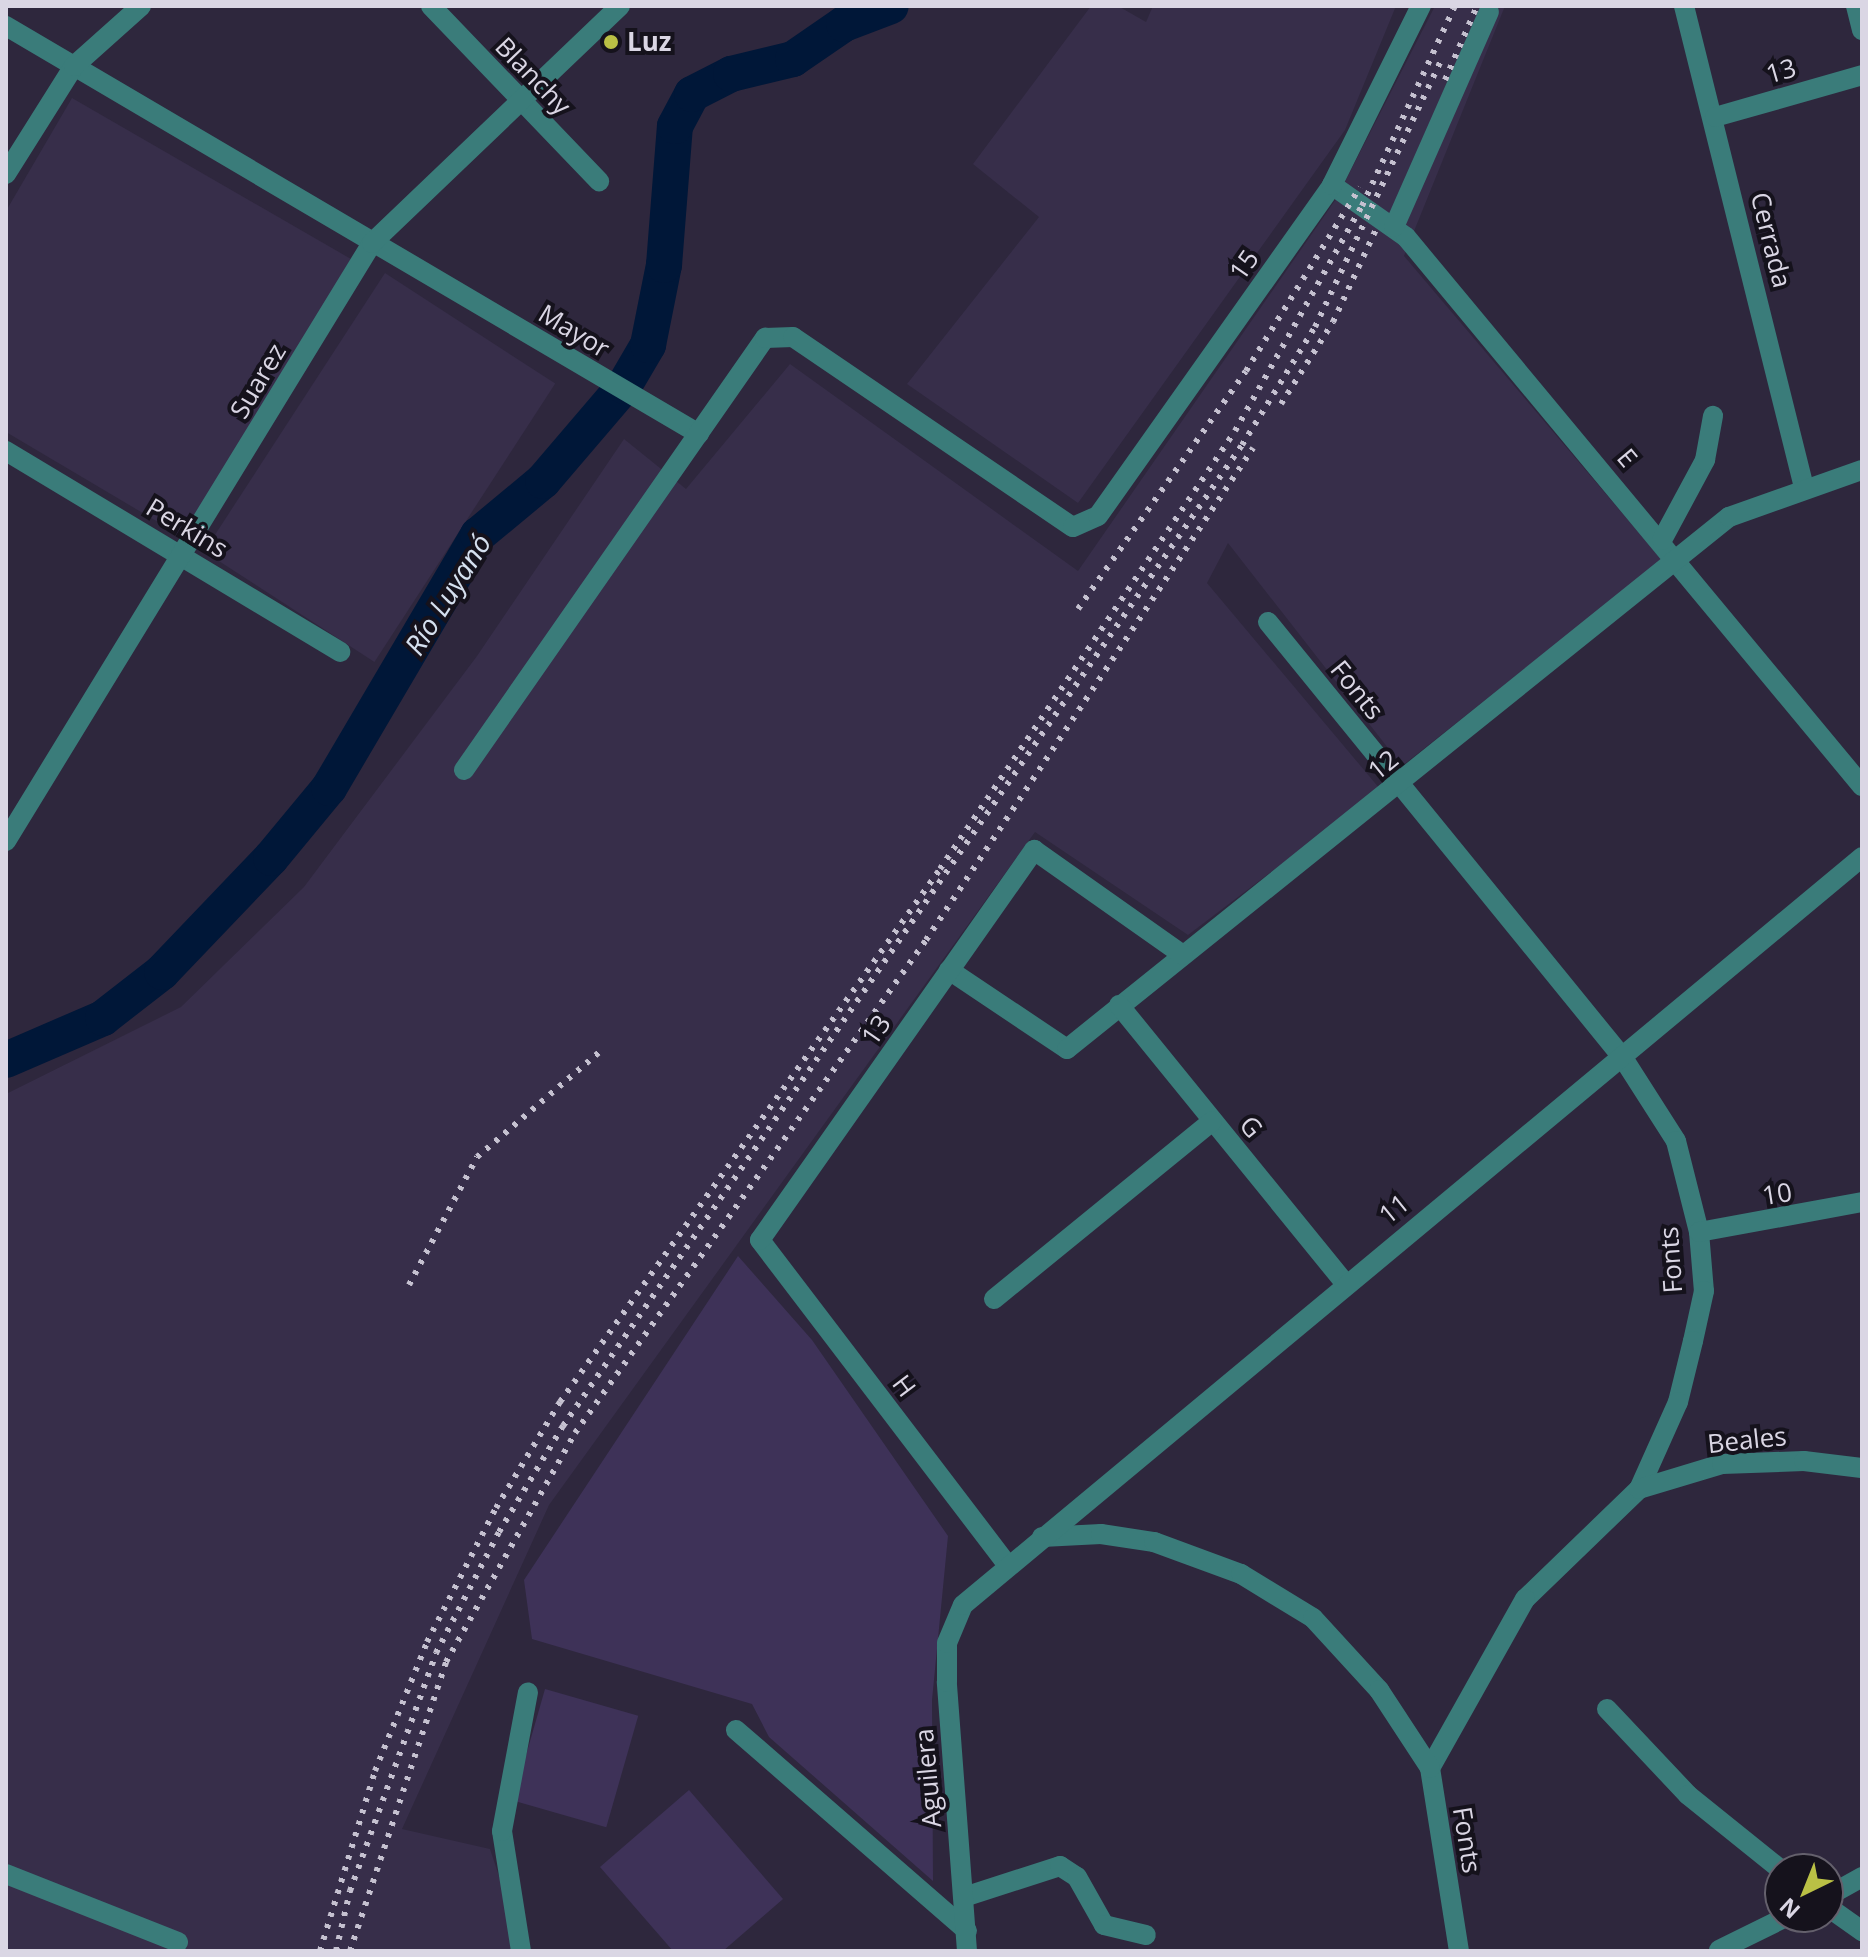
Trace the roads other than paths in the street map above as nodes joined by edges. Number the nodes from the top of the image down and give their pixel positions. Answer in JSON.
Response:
{"nodes":[{"id":1,"x":141,"y":6,"type":"edge"},
{"id":2,"x":431,"y":6,"type":"edge"},
{"id":3,"x":620,"y":6,"type":"edge"},
{"id":4,"x":1421,"y":6,"type":"edge"},
{"id":5,"x":1684,"y":6,"type":"edge"},
{"id":6,"x":1856,"y":6,"type":"edge"},
{"id":7,"x":1489,"y":12,"type":"dead end"},
{"id":8,"x":6,"y":26,"type":"edge"},
{"id":9,"x":1862,"y":30,"type":"edge"},
{"id":10,"x":74,"y":66,"type":"junction"},
{"id":11,"x":1862,"y":75,"type":"edge"},
{"id":12,"x":518,"y":100,"type":"junction"},
{"id":13,"x":1715,"y":117,"type":"junction"},
{"id":14,"x":6,"y":174,"type":"edge"},
{"id":15,"x":599,"y":181,"type":"dead end"},
{"id":16,"x":1332,"y":185,"type":"junction"},
{"id":17,"x":1394,"y":227,"type":"junction"},
{"id":18,"x":372,"y":243,"type":"junction"},
{"id":19,"x":1713,"y":416,"type":"dead end"},
{"id":20,"x":699,"y":434,"type":"junction"},
{"id":21,"x":6,"y":451,"type":"edge"},
{"id":22,"x":1862,"y":470,"type":"edge"},
{"id":23,"x":1804,"y":486,"type":"junction"},
{"id":24,"x":1662,"y":540,"type":"junction"},
{"id":25,"x":182,"y":555,"type":"junction"},
{"id":26,"x":1677,"y":558,"type":"junction"},
{"id":27,"x":1268,"y":622,"type":"dead end"},
{"id":28,"x":340,"y":652,"type":"dead end"},
{"id":29,"x":464,"y":770,"type":"dead end"},
{"id":30,"x":1401,"y":785,"type":"junction"},
{"id":31,"x":1862,"y":786,"type":"edge"},
{"id":32,"x":8,"y":840,"type":"edge"},
{"id":33,"x":1862,"y":857,"type":"edge"},
{"id":34,"x":1183,"y":955,"type":"junction"},
{"id":35,"x":949,"y":970,"type":"junction"},
{"id":36,"x":1119,"y":1005,"type":"junction"},
{"id":37,"x":1623,"y":1058,"type":"junction"},
{"id":38,"x":1212,"y":1121,"type":"junction"},
{"id":39,"x":1862,"y":1202,"type":"edge"},
{"id":40,"x":1699,"y":1232,"type":"junction"},
{"id":41,"x":760,"y":1240,"type":"joint"},
{"id":42,"x":1344,"y":1282,"type":"junction"},
{"id":43,"x":994,"y":1299,"type":"dead end"},
{"id":44,"x":1862,"y":1468,"type":"edge"},
{"id":45,"x":1639,"y":1489,"type":"junction"},
{"id":46,"x":1042,"y":1537,"type":"junction"},
{"id":47,"x":1006,"y":1563,"type":"junction"},
{"id":48,"x":963,"y":1605,"type":"joint"},
{"id":49,"x":528,"y":1692,"type":"dead end"},
{"id":50,"x":1607,"y":1709,"type":"dead end"},
{"id":51,"x":736,"y":1730,"type":"dead end"},
{"id":52,"x":1430,"y":1768,"type":"junction"},
{"id":53,"x":1764,"y":1856,"type":"edge"},
{"id":54,"x":6,"y":1874,"type":"edge"},
{"id":55,"x":1862,"y":1877,"type":"edge"},
{"id":56,"x":1844,"y":1887,"type":"edge"},
{"id":57,"x":964,"y":1897,"type":"junction"},
{"id":58,"x":1844,"y":1918,"type":"edge"},
{"id":59,"x":1764,"y":1928,"type":"edge"},
{"id":60,"x":1862,"y":1931,"type":"edge"},
{"id":61,"x":1146,"y":1935,"type":"dead end"},
{"id":62,"x":967,"y":1941,"type":"edge"},
{"id":63,"x":178,"y":1942,"type":"dead end"},
{"id":64,"x":1719,"y":1950,"type":"edge"},
{"id":65,"x":521,"y":1951,"type":"edge"},
{"id":66,"x":1459,"y":1951,"type":"edge"}],
"edges":[{"from":1,"to":10,"type":"street"},
{"from":2,"to":12,"type":"street","name":"Blanchy"},
{"from":3,"to":12,"type":"street","name":"Suarez"},
{"from":4,"to":16,"type":"street","name":"15"},
{"from":5,"to":13,"type":"street","name":"Cerrada"},
{"from":6,"to":9,"type":"street"},
{"from":7,"to":17,"type":"street"},
{"from":8,"to":10,"type":"street","name":"Mayor"},
{"from":10,"to":14,"type":"street"},
{"from":10,"to":18,"type":"street","name":"Mayor"},
{"from":11,"to":13,"type":"street","name":"13"},
{"from":12,"to":15,"type":"street","name":"Blanchy"},
{"from":12,"to":18,"type":"street","name":"Suarez"},
{"from":13,"to":23,"type":"street","name":"Cerrada"},
{"from":16,"to":17,"type":"street","name":"E"},
{"from":16,"to":20,"type":"street","name":"15"},
{"from":17,"to":24,"type":"street","name":"E"},
{"from":18,"to":20,"type":"street","name":"Mayor"},
{"from":18,"to":25,"type":"street","name":"Suarez"},
{"from":19,"to":24,"type":"street"},
{"from":20,"to":29,"type":"street"},
{"from":21,"to":25,"type":"street","name":"Perkins"},
{"from":22,"to":23,"type":"street","name":"12"},
{"from":23,"to":26,"type":"street","name":"12"},
{"from":24,"to":26,"type":"street","name":"E"},
{"from":25,"to":28,"type":"street","name":"Perkins"},
{"from":25,"to":32,"type":"street","name":"Suarez"},
{"from":26,"to":30,"type":"street","name":"12"},
{"from":26,"to":31,"type":"street","name":"E"},
{"from":27,"to":30,"type":"street","name":"Fonts"},
{"from":30,"to":34,"type":"street","name":"12"},
{"from":30,"to":37,"type":"street","name":"Fonts"},
{"from":33,"to":37,"type":"street","name":"11"},
{"from":34,"to":35,"type":"street","name":"13"},
{"from":34,"to":36,"type":"street","name":"12"},
{"from":35,"to":36,"type":"street","name":"12"},
{"from":35,"to":41,"type":"street","name":"13"},
{"from":36,"to":38,"type":"street","name":"G"},
{"from":37,"to":40,"type":"street","name":"Fonts"},
{"from":37,"to":42,"type":"street","name":"11"},
{"from":38,"to":42,"type":"street","name":"G"},
{"from":38,"to":43,"type":"street"},
{"from":39,"to":40,"type":"street","name":"10"},
{"from":40,"to":45,"type":"street","name":"Fonts"},
{"from":41,"to":47,"type":"street","name":"H"},
{"from":42,"to":46,"type":"street","name":"11"},
{"from":44,"to":45,"type":"street","name":"Beales"},
{"from":45,"to":52,"type":"street","name":"Fonts"},
{"from":46,"to":47,"type":"street","name":"11"},
{"from":46,"to":52,"type":"street"},
{"from":47,"to":48,"type":"street","name":"11"},
{"from":48,"to":57,"type":"street","name":"Aguilera"},
{"from":49,"to":65,"type":"street"},
{"from":50,"to":53,"type":"street"},
{"from":51,"to":62,"type":"street"},
{"from":52,"to":66,"type":"street","name":"Fonts"},
{"from":54,"to":63,"type":"street"},
{"from":55,"to":56,"type":"street"},
{"from":57,"to":61,"type":"street"},
{"from":57,"to":62,"type":"street","name":"Aguilera"},
{"from":58,"to":60,"type":"street"},
{"from":59,"to":64,"type":"street"}]}
